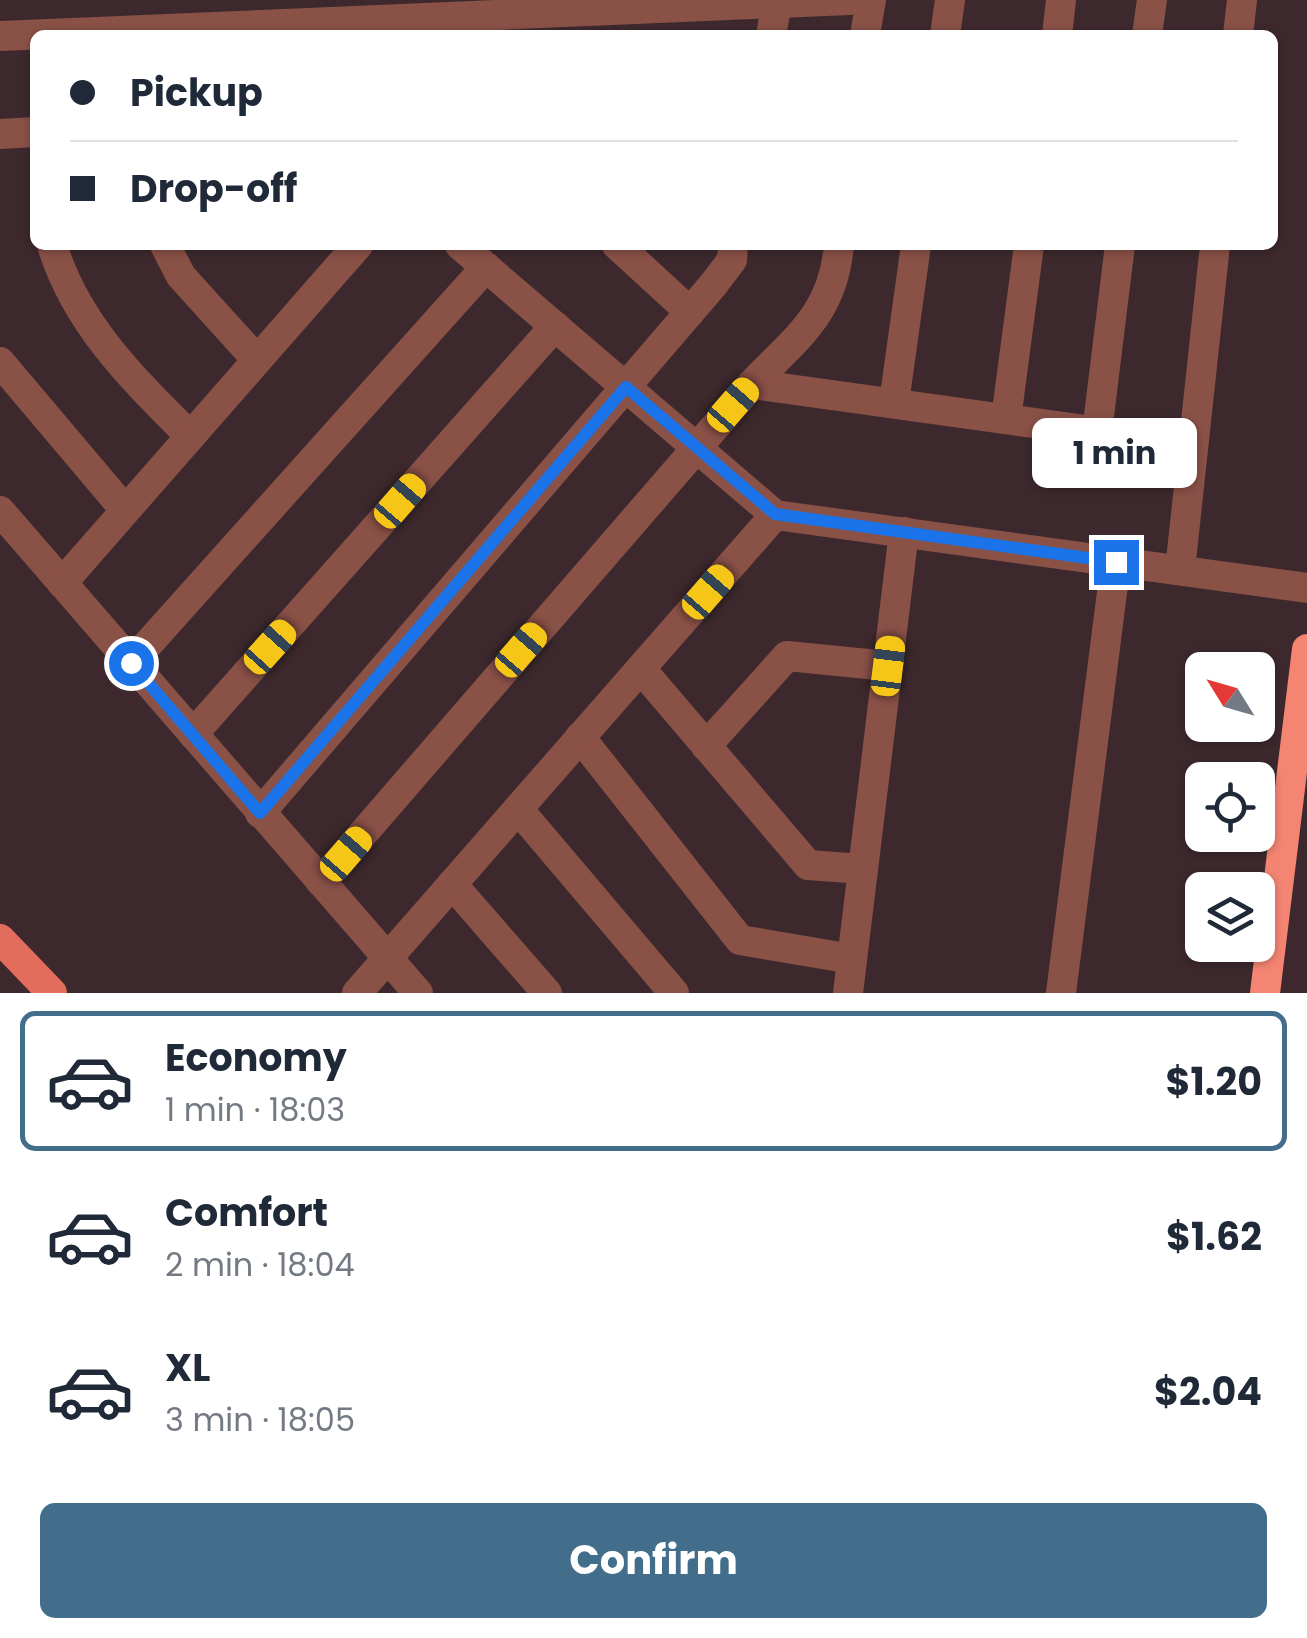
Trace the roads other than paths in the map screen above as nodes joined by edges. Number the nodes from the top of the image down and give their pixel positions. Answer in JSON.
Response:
{"nodes":[{"id":1,"x":850,"y":0,"type":"edge"},
{"id":2,"x":871,"y":0,"type":"edge"},
{"id":3,"x":950,"y":0,"type":"edge"},
{"id":4,"x":1062,"y":0,"type":"edge"},
{"id":5,"x":1152,"y":0,"type":"edge"},
{"id":6,"x":1242,"y":0,"type":"edge"},
{"id":7,"x":777,"y":3,"type":"junction"},
{"id":8,"x":370,"y":28,"type":"edge"},
{"id":9,"x":299,"y":29,"type":"edge"},
{"id":10,"x":256,"y":30,"type":"edge"},
{"id":11,"x":771,"y":30,"type":"edge"},
{"id":12,"x":866,"y":30,"type":"edge"},
{"id":13,"x":946,"y":30,"type":"edge"},
{"id":14,"x":1058,"y":30,"type":"edge"},
{"id":15,"x":1148,"y":30,"type":"edge"},
{"id":16,"x":1239,"y":30,"type":"edge"},
{"id":17,"x":30,"y":35,"type":"edge"},
{"id":18,"x":0,"y":36,"type":"edge"},
{"id":19,"x":30,"y":132,"type":"edge"},
{"id":20,"x":0,"y":134,"type":"edge"},
{"id":21,"x":54,"y":250,"type":"edge"},
{"id":22,"x":168,"y":250,"type":"edge"},
{"id":23,"x":354,"y":250,"type":"edge"},
{"id":24,"x":466,"y":250,"type":"edge"},
{"id":25,"x":622,"y":250,"type":"edge"},
{"id":26,"x":733,"y":250,"type":"edge"},
{"id":27,"x":839,"y":250,"type":"edge"},
{"id":28,"x":915,"y":250,"type":"edge"},
{"id":29,"x":1028,"y":250,"type":"edge"},
{"id":30,"x":1119,"y":250,"type":"edge"},
{"id":31,"x":1214,"y":250,"type":"edge"},
{"id":32,"x":486,"y":267,"type":"junction"},
{"id":33,"x":690,"y":312,"type":"junction"},
{"id":34,"x":555,"y":326,"type":"junction"},
{"id":35,"x":257,"y":360,"type":"junction"},
{"id":36,"x":0,"y":362,"type":"edge"},
{"id":37,"x":752,"y":384,"type":"junction"},
{"id":38,"x":626,"y":387,"type":"junction"},
{"id":39,"x":894,"y":404,"type":"junction"},
{"id":40,"x":1006,"y":419,"type":"junction"},
{"id":41,"x":1097,"y":432,"type":"junction"},
{"id":42,"x":190,"y":436,"type":"junction"},
{"id":43,"x":1193,"y":445,"type":"junction"},
{"id":44,"x":696,"y":448,"type":"junction"},
{"id":45,"x":125,"y":510,"type":"junction"},
{"id":46,"x":0,"y":511,"type":"edge"},
{"id":47,"x":775,"y":514,"type":"junction"},
{"id":48,"x":904,"y":532,"type":"junction"},
{"id":49,"x":1116,"y":562,"type":"junction"},
{"id":50,"x":1180,"y":570,"type":"junction"},
{"id":51,"x":62,"y":583,"type":"junction"},
{"id":52,"x":1307,"y":588,"type":"edge"},
{"id":53,"x":1307,"y":649,"type":"edge"},
{"id":54,"x":131,"y":663,"type":"junction"},
{"id":55,"x":888,"y":666,"type":"junction"},
{"id":56,"x":641,"y":668,"type":"junction"},
{"id":57,"x":193,"y":734,"type":"junction"},
{"id":58,"x":580,"y":738,"type":"junction"},
{"id":59,"x":706,"y":746,"type":"junction"},
{"id":60,"x":518,"y":809,"type":"junction"},
{"id":61,"x":260,"y":813,"type":"junction"},
{"id":62,"x":863,"y":870,"type":"junction"},
{"id":63,"x":321,"y":882,"type":"junction"},
{"id":64,"x":452,"y":884,"type":"junction"},
{"id":65,"x":0,"y":938,"type":"edge"},
{"id":66,"x":852,"y":958,"type":"junction"},
{"id":67,"x":387,"y":959,"type":"junction"},
{"id":68,"x":52,"y":993,"type":"edge"},
{"id":69,"x":357,"y":993,"type":"edge"},
{"id":70,"x":418,"y":993,"type":"edge"},
{"id":71,"x":546,"y":993,"type":"edge"},
{"id":72,"x":674,"y":993,"type":"edge"},
{"id":73,"x":848,"y":993,"type":"edge"},
{"id":74,"x":1061,"y":993,"type":"edge"},
{"id":75,"x":1265,"y":993,"type":"edge"}],
"edges":[{"from":1,"to":7,"type":"street"},
{"from":2,"to":12,"type":"street"},
{"from":3,"to":13,"type":"street"},
{"from":4,"to":14,"type":"street"},
{"from":5,"to":15,"type":"street"},
{"from":6,"to":16,"type":"street"},
{"from":7,"to":8,"type":"street"},
{"from":7,"to":11,"type":"street"},
{"from":8,"to":9,"type":"street"},
{"from":9,"to":10,"type":"street"},
{"from":17,"to":18,"type":"street"},
{"from":19,"to":20,"type":"street"},
{"from":21,"to":42,"type":"street"},
{"from":22,"to":35,"type":"street"},
{"from":23,"to":35,"type":"street"},
{"from":24,"to":32,"type":"street"},
{"from":25,"to":33,"type":"street"},
{"from":26,"to":33,"type":"street"},
{"from":27,"to":37,"type":"street"},
{"from":28,"to":39,"type":"street"},
{"from":29,"to":40,"type":"street"},
{"from":30,"to":41,"type":"street"},
{"from":31,"to":43,"type":"street"},
{"from":32,"to":34,"type":"street"},
{"from":32,"to":54,"type":"street"},
{"from":33,"to":38,"type":"street"},
{"from":34,"to":38,"type":"street"},
{"from":34,"to":57,"type":"street"},
{"from":35,"to":42,"type":"street"},
{"from":36,"to":45,"type":"street"},
{"from":37,"to":39,"type":"street"},
{"from":37,"to":44,"type":"street"},
{"from":38,"to":44,"type":"street"},
{"from":38,"to":61,"type":"street"},
{"from":39,"to":40,"type":"street"},
{"from":40,"to":41,"type":"street"},
{"from":41,"to":43,"type":"street"},
{"from":42,"to":45,"type":"street"},
{"from":43,"to":50,"type":"street"},
{"from":44,"to":47,"type":"street"},
{"from":44,"to":63,"type":"street"},
{"from":45,"to":51,"type":"street"},
{"from":46,"to":51,"type":"street"},
{"from":47,"to":48,"type":"street"},
{"from":47,"to":56,"type":"street"},
{"from":48,"to":49,"type":"street"},
{"from":48,"to":55,"type":"street"},
{"from":49,"to":50,"type":"street"},
{"from":49,"to":74,"type":"street"},
{"from":50,"to":52,"type":"street"},
{"from":51,"to":54,"type":"street"},
{"from":53,"to":75,"type":"highway"},
{"from":54,"to":57,"type":"street"},
{"from":55,"to":59,"type":"street"},
{"from":55,"to":62,"type":"street"},
{"from":56,"to":58,"type":"street"},
{"from":56,"to":59,"type":"street"},
{"from":57,"to":61,"type":"street"},
{"from":58,"to":60,"type":"street"},
{"from":58,"to":66,"type":"street"},
{"from":59,"to":62,"type":"street"},
{"from":60,"to":64,"type":"street"},
{"from":60,"to":72,"type":"street"},
{"from":61,"to":63,"type":"street"},
{"from":62,"to":66,"type":"street"},
{"from":63,"to":67,"type":"street"},
{"from":64,"to":67,"type":"street"},
{"from":64,"to":71,"type":"street"},
{"from":65,"to":68,"type":"main road"},
{"from":66,"to":73,"type":"street"},
{"from":67,"to":69,"type":"street"},
{"from":67,"to":70,"type":"street"}]}
